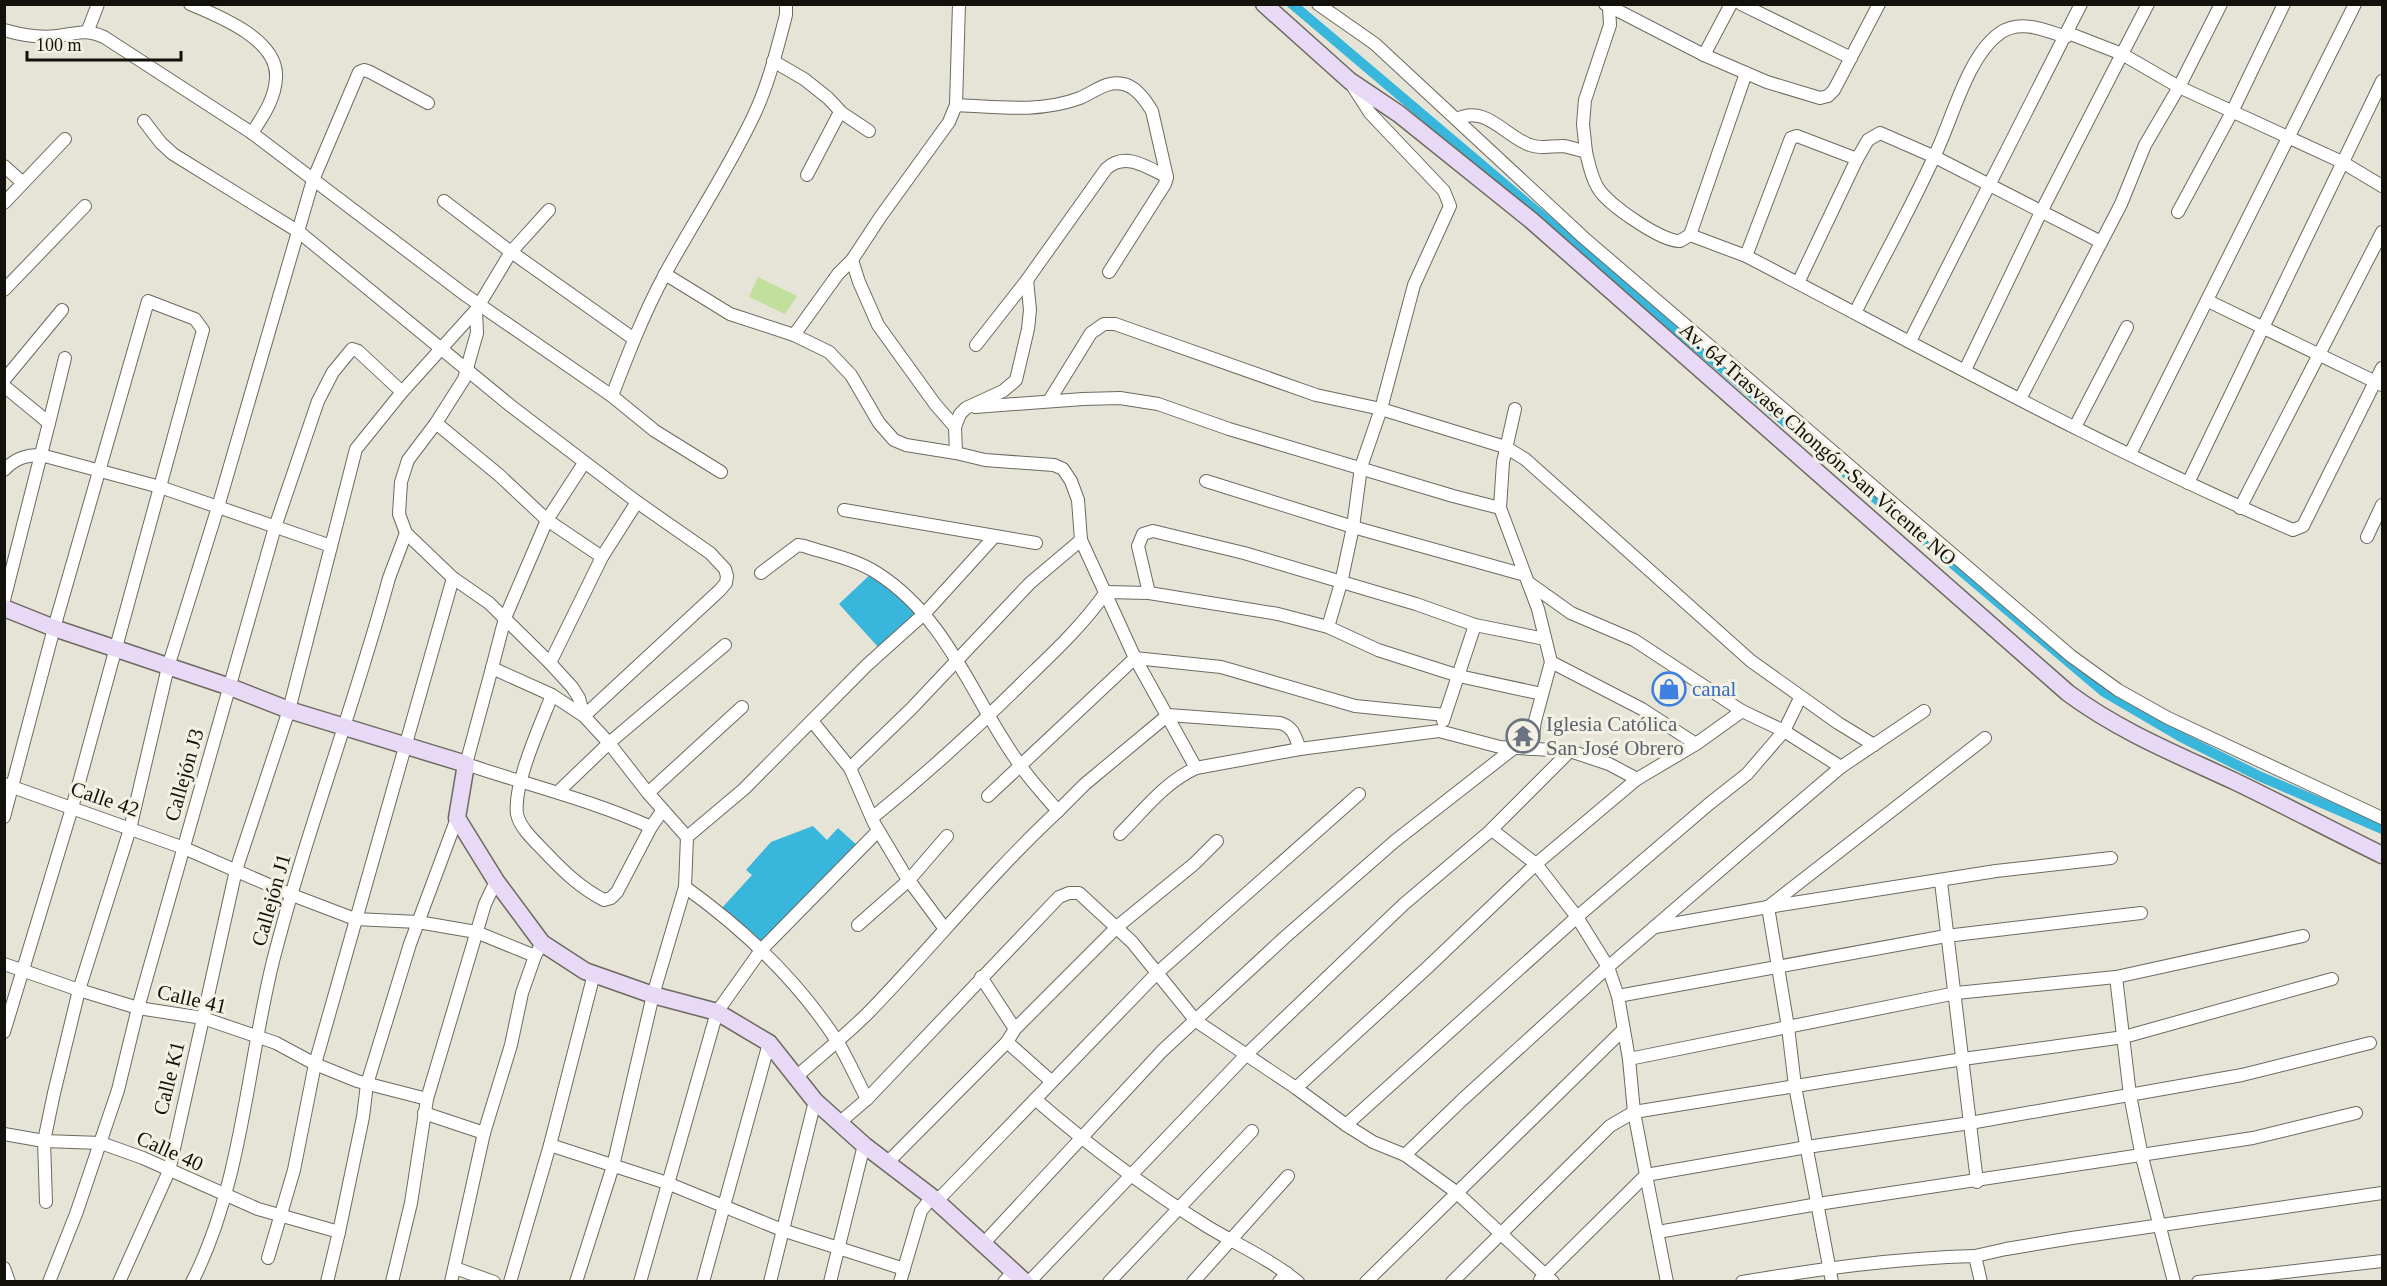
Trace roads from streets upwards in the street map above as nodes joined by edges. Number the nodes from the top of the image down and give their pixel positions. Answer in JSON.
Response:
{"nodes":[{"id":1,"x":98,"y":4,"type":"edge"},
{"id":2,"x":190,"y":4,"type":"edge"},
{"id":3,"x":786,"y":4,"type":"edge"},
{"id":4,"x":959,"y":4,"type":"edge"},
{"id":5,"x":1264,"y":4,"type":"edge"},
{"id":6,"x":1318,"y":4,"type":"edge"},
{"id":7,"x":1731,"y":4,"type":"edge"},
{"id":8,"x":1741,"y":4,"type":"edge"},
{"id":9,"x":2081,"y":4,"type":"edge"},
{"id":10,"x":2148,"y":4,"type":"edge"},
{"id":11,"x":2221,"y":4,"type":"edge"},
{"id":12,"x":2284,"y":4,"type":"edge"},
{"id":13,"x":2355,"y":4,"type":"edge"},
{"id":14,"x":1607,"y":6,"type":"edge"},
{"id":15,"x":1876,"y":6,"type":"edge"},
{"id":16,"x":4,"y":30,"type":"edge"},
{"id":17,"x":88,"y":30,"type":"junction"},
{"id":18,"x":2067,"y":35,"type":"junction"},
{"id":19,"x":2122,"y":54,"type":"junction"},
{"id":20,"x":1704,"y":55,"type":"junction"},
{"id":21,"x":1851,"y":58,"type":"junction"},
{"id":22,"x":773,"y":61,"type":"junction"},
{"id":23,"x":1746,"y":73,"type":"junction"},
{"id":24,"x":1350,"y":81,"type":"junction"},
{"id":25,"x":2382,"y":81,"type":"edge"},
{"id":26,"x":2179,"y":87,"type":"junction"},
{"id":27,"x":428,"y":103,"type":"dead end"},
{"id":28,"x":956,"y":105,"type":"junction"},
{"id":29,"x":840,"y":112,"type":"junction"},
{"id":30,"x":2232,"y":112,"type":"junction"},
{"id":31,"x":1457,"y":119,"type":"junction"},
{"id":32,"x":144,"y":121,"type":"dead end"},
{"id":33,"x":869,"y":131,"type":"dead end"},
{"id":34,"x":252,"y":133,"type":"junction"},
{"id":35,"x":2288,"y":137,"type":"junction"},
{"id":36,"x":65,"y":140,"type":"dead end"},
{"id":37,"x":1586,"y":152,"type":"junction"},
{"id":38,"x":1935,"y":157,"type":"junction"},
{"id":39,"x":1857,"y":159,"type":"junction"},
{"id":40,"x":2342,"y":162,"type":"junction"},
{"id":41,"x":4,"y":166,"type":"edge"},
{"id":42,"x":807,"y":175,"type":"dead end"},
{"id":43,"x":1167,"y":177,"type":"junction"},
{"id":44,"x":313,"y":180,"type":"junction"},
{"id":45,"x":23,"y":183,"type":"junction"},
{"id":46,"x":1990,"y":184,"type":"junction"},
{"id":47,"x":2382,"y":186,"type":"edge"},
{"id":48,"x":444,"y":201,"type":"dead end"},
{"id":49,"x":4,"y":203,"type":"edge"},
{"id":50,"x":85,"y":206,"type":"dead end"},
{"id":51,"x":549,"y":210,"type":"dead end"},
{"id":52,"x":2042,"y":210,"type":"junction"},
{"id":53,"x":2178,"y":212,"type":"dead end"},
{"id":54,"x":299,"y":232,"type":"junction"},
{"id":55,"x":2382,"y":232,"type":"edge"},
{"id":56,"x":1690,"y":235,"type":"junction"},
{"id":57,"x":2101,"y":242,"type":"junction"},
{"id":58,"x":511,"y":252,"type":"junction"},
{"id":59,"x":1746,"y":256,"type":"junction"},
{"id":60,"x":852,"y":260,"type":"junction"},
{"id":61,"x":1110,"y":272,"type":"dead end"},
{"id":62,"x":665,"y":274,"type":"junction"},
{"id":63,"x":1027,"y":280,"type":"junction"},
{"id":64,"x":1798,"y":283,"type":"junction"},
{"id":65,"x":4,"y":290,"type":"edge"},
{"id":66,"x":2208,"y":301,"type":"junction"},
{"id":67,"x":478,"y":306,"type":"junction"},
{"id":68,"x":62,"y":310,"type":"dead end"},
{"id":69,"x":1854,"y":313,"type":"junction"},
{"id":70,"x":2127,"y":327,"type":"dead end"},
{"id":71,"x":2263,"y":327,"type":"junction"},
{"id":72,"x":794,"y":335,"type":"junction"},
{"id":73,"x":634,"y":339,"type":"junction"},
{"id":74,"x":1910,"y":341,"type":"junction"},
{"id":75,"x":976,"y":345,"type":"dead end"},
{"id":76,"x":440,"y":348,"type":"junction"},
{"id":77,"x":2320,"y":355,"type":"junction"},
{"id":78,"x":65,"y":358,"type":"dead end"},
{"id":79,"x":467,"y":368,"type":"junction"},
{"id":80,"x":2382,"y":368,"type":"edge"},
{"id":81,"x":1965,"y":370,"type":"junction"},
{"id":82,"x":4,"y":380,"type":"edge"},
{"id":83,"x":2379,"y":383,"type":"edge"},
{"id":84,"x":4,"y":386,"type":"edge"},
{"id":85,"x":402,"y":392,"type":"junction"},
{"id":86,"x":612,"y":396,"type":"junction"},
{"id":87,"x":2020,"y":399,"type":"junction"},
{"id":88,"x":1049,"y":401,"type":"junction"},
{"id":89,"x":966,"y":408,"type":"junction"},
{"id":90,"x":1381,"y":409,"type":"junction"},
{"id":91,"x":1515,"y":409,"type":"dead end"},
{"id":92,"x":49,"y":423,"type":"junction"},
{"id":93,"x":436,"y":423,"type":"junction"},
{"id":94,"x":955,"y":427,"type":"junction"},
{"id":95,"x":2075,"y":427,"type":"junction"},
{"id":96,"x":1505,"y":447,"type":"junction"},
{"id":97,"x":956,"y":453,"type":"junction"},
{"id":98,"x":2130,"y":454,"type":"junction"},
{"id":99,"x":42,"y":455,"type":"junction"},
{"id":100,"x":584,"y":463,"type":"junction"},
{"id":101,"x":1361,"y":467,"type":"junction"},
{"id":102,"x":4,"y":470,"type":"edge"},
{"id":103,"x":99,"y":471,"type":"junction"},
{"id":104,"x":721,"y":472,"type":"dead end"},
{"id":105,"x":1206,"y":482,"type":"dead end"},
{"id":106,"x":2188,"y":483,"type":"junction"},
{"id":107,"x":160,"y":487,"type":"junction"},
{"id":108,"x":637,"y":502,"type":"junction"},
{"id":109,"x":2382,"y":505,"type":"edge"},
{"id":110,"x":218,"y":507,"type":"junction"},
{"id":111,"x":1500,"y":508,"type":"junction"},
{"id":112,"x":2240,"y":508,"type":"junction"},
{"id":113,"x":844,"y":510,"type":"dead end"},
{"id":114,"x":547,"y":520,"type":"junction"},
{"id":115,"x":274,"y":527,"type":"junction"},
{"id":116,"x":1353,"y":527,"type":"junction"},
{"id":117,"x":406,"y":533,"type":"junction"},
{"id":118,"x":994,"y":537,"type":"junction"},
{"id":119,"x":2367,"y":537,"type":"dead end"},
{"id":120,"x":1082,"y":540,"type":"junction"},
{"id":121,"x":1036,"y":543,"type":"dead end"},
{"id":122,"x":331,"y":546,"type":"junction"},
{"id":123,"x":602,"y":557,"type":"junction"},
{"id":124,"x":761,"y":573,"type":"dead end"},
{"id":125,"x":453,"y":578,"type":"junction"},
{"id":126,"x":1527,"y":579,"type":"junction"},
{"id":127,"x":1341,"y":583,"type":"junction"},
{"id":128,"x":1106,"y":592,"type":"junction"},
{"id":129,"x":1149,"y":593,"type":"junction"},
{"id":130,"x":4,"y":600,"type":"edge"},
{"id":131,"x":4,"y":609,"type":"edge"},
{"id":132,"x":925,"y":613,"type":"junction"},
{"id":133,"x":505,"y":618,"type":"junction"},
{"id":134,"x":1475,"y":625,"type":"junction"},
{"id":135,"x":1328,"y":627,"type":"junction"},
{"id":136,"x":54,"y":628,"type":"junction"},
{"id":137,"x":1545,"y":639,"type":"junction"},
{"id":138,"x":725,"y":645,"type":"dead end"},
{"id":139,"x":116,"y":648,"type":"junction"},
{"id":140,"x":1135,"y":658,"type":"junction"},
{"id":141,"x":958,"y":660,"type":"junction"},
{"id":142,"x":1551,"y":662,"type":"junction"},
{"id":143,"x":550,"y":663,"type":"junction"},
{"id":144,"x":168,"y":667,"type":"junction"},
{"id":145,"x":492,"y":668,"type":"junction"},
{"id":146,"x":1459,"y":676,"type":"junction"},
{"id":147,"x":230,"y":687,"type":"junction"},
{"id":148,"x":1542,"y":694,"type":"junction"},
{"id":149,"x":552,"y":695,"type":"junction"},
{"id":150,"x":1800,"y":698,"type":"junction"},
{"id":151,"x":742,"y":707,"type":"dead end"},
{"id":152,"x":289,"y":710,"type":"junction"},
{"id":153,"x":1742,"y":711,"type":"junction"},
{"id":154,"x":1924,"y":711,"type":"dead end"},
{"id":155,"x":1168,"y":715,"type":"junction"},
{"id":156,"x":1445,"y":715,"type":"junction"},
{"id":157,"x":584,"y":716,"type":"junction"},
{"id":158,"x":989,"y":716,"type":"junction"},
{"id":159,"x":812,"y":721,"type":"junction"},
{"id":160,"x":344,"y":726,"type":"junction"},
{"id":161,"x":1439,"y":731,"type":"junction"},
{"id":162,"x":1785,"y":731,"type":"junction"},
{"id":163,"x":1985,"y":738,"type":"dead end"},
{"id":164,"x":609,"y":743,"type":"junction"},
{"id":165,"x":1696,"y":744,"type":"junction"},
{"id":166,"x":1874,"y":745,"type":"junction"},
{"id":167,"x":404,"y":746,"type":"junction"},
{"id":168,"x":1514,"y":748,"type":"junction"},
{"id":169,"x":1300,"y":749,"type":"junction"},
{"id":170,"x":1531,"y":749,"type":"junction"},
{"id":171,"x":1570,"y":751,"type":"junction"},
{"id":172,"x":466,"y":764,"type":"junction"},
{"id":173,"x":1020,"y":766,"type":"junction"},
{"id":174,"x":1841,"y":767,"type":"junction"},
{"id":175,"x":850,"y":768,"type":"junction"},
{"id":176,"x":1196,"y":768,"type":"junction"},
{"id":177,"x":1636,"y":779,"type":"junction"},
{"id":178,"x":520,"y":782,"type":"junction"},
{"id":179,"x":9,"y":786,"type":"edge"},
{"id":180,"x":558,"y":792,"type":"junction"},
{"id":181,"x":648,"y":793,"type":"junction"},
{"id":182,"x":1359,"y":794,"type":"dead end"},
{"id":183,"x":988,"y":796,"type":"dead end"},
{"id":184,"x":72,"y":808,"type":"junction"},
{"id":185,"x":663,"y":810,"type":"junction"},
{"id":186,"x":1058,"y":811,"type":"junction"},
{"id":187,"x":4,"y":817,"type":"edge"},
{"id":188,"x":457,"y":818,"type":"junction"},
{"id":189,"x":872,"y":818,"type":"junction"},
{"id":190,"x":2382,"y":818,"type":"edge"},
{"id":191,"x":651,"y":827,"type":"junction"},
{"id":192,"x":130,"y":829,"type":"junction"},
{"id":193,"x":1492,"y":830,"type":"junction"},
{"id":194,"x":878,"y":831,"type":"junction"},
{"id":195,"x":1120,"y":834,"type":"dead end"},
{"id":196,"x":947,"y":836,"type":"dead end"},
{"id":197,"x":687,"y":837,"type":"junction"},
{"id":198,"x":1217,"y":841,"type":"dead end"},
{"id":199,"x":184,"y":848,"type":"junction"},
{"id":200,"x":2382,"y":855,"type":"edge"},
{"id":201,"x":2111,"y":858,"type":"dead end"},
{"id":202,"x":1536,"y":864,"type":"junction"},
{"id":203,"x":236,"y":870,"type":"junction"},
{"id":204,"x":909,"y":880,"type":"junction"},
{"id":205,"x":496,"y":881,"type":"junction"},
{"id":206,"x":1941,"y":882,"type":"junction"},
{"id":207,"x":685,"y":886,"type":"junction"},
{"id":208,"x":292,"y":895,"type":"junction"},
{"id":209,"x":1768,"y":907,"type":"junction"},
{"id":210,"x":2141,"y":913,"type":"dead end"},
{"id":211,"x":1577,"y":917,"type":"junction"},
{"id":212,"x":355,"y":919,"type":"junction"},
{"id":213,"x":418,"y":922,"type":"junction"},
{"id":214,"x":858,"y":925,"type":"dead end"},
{"id":215,"x":1118,"y":926,"type":"junction"},
{"id":216,"x":945,"y":928,"type":"junction"},
{"id":217,"x":1654,"y":928,"type":"junction"},
{"id":218,"x":476,"y":932,"type":"junction"},
{"id":219,"x":1947,"y":936,"type":"junction"},
{"id":220,"x":2303,"y":936,"type":"dead end"},
{"id":221,"x":538,"y":949,"type":"junction"},
{"id":222,"x":761,"y":950,"type":"junction"},
{"id":223,"x":4,"y":964,"type":"edge"},
{"id":224,"x":1608,"y":967,"type":"junction"},
{"id":225,"x":1779,"y":967,"type":"junction"},
{"id":226,"x":22,"y":971,"type":"junction"},
{"id":227,"x":594,"y":974,"type":"junction"},
{"id":228,"x":1156,"y":974,"type":"junction"},
{"id":229,"x":981,"y":977,"type":"junction"},
{"id":230,"x":2116,"y":977,"type":"junction"},
{"id":231,"x":2332,"y":979,"type":"dead end"},
{"id":232,"x":80,"y":990,"type":"junction"},
{"id":233,"x":1956,"y":993,"type":"junction"},
{"id":234,"x":653,"y":995,"type":"junction"},
{"id":235,"x":1618,"y":996,"type":"junction"},
{"id":236,"x":138,"y":1008,"type":"junction"},
{"id":237,"x":717,"y":1012,"type":"junction"},
{"id":238,"x":203,"y":1018,"type":"junction"},
{"id":239,"x":1196,"y":1021,"type":"junction"},
{"id":240,"x":1788,"y":1027,"type":"junction"},
{"id":241,"x":1015,"y":1029,"type":"junction"},
{"id":242,"x":1623,"y":1030,"type":"junction"},
{"id":243,"x":4,"y":1032,"type":"edge"},
{"id":244,"x":256,"y":1036,"type":"junction"},
{"id":245,"x":2124,"y":1037,"type":"junction"},
{"id":246,"x":837,"y":1041,"type":"junction"},
{"id":247,"x":1007,"y":1042,"type":"junction"},
{"id":248,"x":769,"y":1043,"type":"junction"},
{"id":249,"x":2370,"y":1043,"type":"dead end"},
{"id":250,"x":1246,"y":1055,"type":"junction"},
{"id":251,"x":1629,"y":1059,"type":"junction"},
{"id":252,"x":1963,"y":1059,"type":"junction"},
{"id":253,"x":315,"y":1064,"type":"junction"},
{"id":254,"x":797,"y":1076,"type":"junction"},
{"id":255,"x":1052,"y":1081,"type":"junction"},
{"id":256,"x":368,"y":1084,"type":"junction"},
{"id":257,"x":1795,"y":1086,"type":"junction"},
{"id":258,"x":1296,"y":1088,"type":"junction"},
{"id":259,"x":2130,"y":1095,"type":"junction"},
{"id":260,"x":427,"y":1099,"type":"junction"},
{"id":261,"x":867,"y":1099,"type":"junction"},
{"id":262,"x":1035,"y":1099,"type":"junction"},
{"id":263,"x":814,"y":1101,"type":"junction"},
{"id":264,"x":1634,"y":1112,"type":"junction"},
{"id":265,"x":424,"y":1113,"type":"junction"},
{"id":266,"x":2356,"y":1113,"type":"dead end"},
{"id":267,"x":1970,"y":1123,"type":"junction"},
{"id":268,"x":839,"y":1124,"type":"junction"},
{"id":269,"x":1346,"y":1125,"type":"junction"},
{"id":270,"x":1252,"y":1131,"type":"dead end"},
{"id":271,"x":484,"y":1133,"type":"junction"},
{"id":272,"x":4,"y":1134,"type":"edge"},
{"id":273,"x":1080,"y":1138,"type":"junction"},
{"id":274,"x":44,"y":1141,"type":"junction"},
{"id":275,"x":101,"y":1143,"type":"junction"},
{"id":276,"x":550,"y":1144,"type":"junction"},
{"id":277,"x":864,"y":1145,"type":"junction"},
{"id":278,"x":1807,"y":1147,"type":"junction"},
{"id":279,"x":1405,"y":1155,"type":"junction"},
{"id":280,"x":2142,"y":1157,"type":"junction"},
{"id":281,"x":887,"y":1163,"type":"junction"},
{"id":282,"x":613,"y":1166,"type":"junction"},
{"id":283,"x":169,"y":1171,"type":"junction"},
{"id":284,"x":1132,"y":1175,"type":"junction"},
{"id":285,"x":1646,"y":1175,"type":"junction"},
{"id":286,"x":1288,"y":1176,"type":"dead end"},
{"id":287,"x":1977,"y":1182,"type":"junction"},
{"id":288,"x":668,"y":1183,"type":"junction"},
{"id":289,"x":1456,"y":1192,"type":"junction"},
{"id":290,"x":2382,"y":1193,"type":"edge"},
{"id":291,"x":225,"y":1196,"type":"junction"},
{"id":292,"x":934,"y":1199,"type":"junction"},
{"id":293,"x":46,"y":1202,"type":"dead end"},
{"id":294,"x":1818,"y":1204,"type":"junction"},
{"id":295,"x":724,"y":1207,"type":"junction"},
{"id":296,"x":1180,"y":1207,"type":"junction"},
{"id":297,"x":281,"y":1217,"type":"junction"},
{"id":298,"x":2160,"y":1227,"type":"junction"},
{"id":299,"x":782,"y":1230,"type":"junction"},
{"id":300,"x":339,"y":1232,"type":"junction"},
{"id":301,"x":1658,"y":1232,"type":"junction"},
{"id":302,"x":1500,"y":1235,"type":"junction"},
{"id":303,"x":1231,"y":1240,"type":"junction"},
{"id":304,"x":983,"y":1244,"type":"junction"},
{"id":305,"x":837,"y":1248,"type":"junction"},
{"id":306,"x":1975,"y":1256,"type":"junction"},
{"id":307,"x":268,"y":1258,"type":"dead end"},
{"id":308,"x":2382,"y":1261,"type":"edge"},
{"id":309,"x":4,"y":1268,"type":"edge"},
{"id":310,"x":455,"y":1268,"type":"junction"},
{"id":311,"x":1830,"y":1268,"type":"junction"},
{"id":312,"x":904,"y":1269,"type":"junction"},
{"id":313,"x":1283,"y":1277,"type":"edge"},
{"id":314,"x":1014,"y":1278,"type":"edge"},
{"id":315,"x":1545,"y":1280,"type":"edge"},
{"id":316,"x":9,"y":1281,"type":"edge"},
{"id":317,"x":49,"y":1281,"type":"edge"},
{"id":318,"x":119,"y":1281,"type":"edge"},
{"id":319,"x":192,"y":1281,"type":"edge"},
{"id":320,"x":327,"y":1281,"type":"edge"},
{"id":321,"x":392,"y":1281,"type":"edge"},
{"id":322,"x":451,"y":1281,"type":"edge"},
{"id":323,"x":494,"y":1281,"type":"edge"},
{"id":324,"x":510,"y":1281,"type":"edge"},
{"id":325,"x":576,"y":1281,"type":"edge"},
{"id":326,"x":640,"y":1281,"type":"edge"},
{"id":327,"x":703,"y":1281,"type":"edge"},
{"id":328,"x":770,"y":1281,"type":"edge"},
{"id":329,"x":830,"y":1281,"type":"edge"},
{"id":330,"x":900,"y":1281,"type":"edge"},
{"id":331,"x":1029,"y":1281,"type":"edge"},
{"id":332,"x":1109,"y":1281,"type":"edge"},
{"id":333,"x":1193,"y":1281,"type":"edge"},
{"id":334,"x":1298,"y":1281,"type":"edge"},
{"id":335,"x":1365,"y":1281,"type":"edge"},
{"id":336,"x":1452,"y":1281,"type":"edge"},
{"id":337,"x":1667,"y":1281,"type":"edge"},
{"id":338,"x":1742,"y":1281,"type":"edge"},
{"id":339,"x":1832,"y":1281,"type":"edge"},
{"id":340,"x":1980,"y":1281,"type":"edge"},
{"id":341,"x":2174,"y":1281,"type":"edge"},
{"id":342,"x":2198,"y":1281,"type":"edge"}],
"edges":[{"from":1,"to":17,"type":"street"},
{"from":2,"to":34,"type":"street"},
{"from":3,"to":22,"type":"street"},
{"from":4,"to":28,"type":"street"},
{"from":5,"to":24,"type":"street","name":"Av. 64 Trasvase Chongón-San Vicente NO"},
{"from":6,"to":31,"type":"street"},
{"from":7,"to":20,"type":"street"},
{"from":8,"to":21,"type":"street"},
{"from":9,"to":18,"type":"street"},
{"from":10,"to":19,"type":"street"},
{"from":11,"to":26,"type":"street"},
{"from":12,"to":30,"type":"street"},
{"from":13,"to":35,"type":"street"},
{"from":14,"to":20,"type":"street"},
{"from":14,"to":37,"type":"street"},
{"from":15,"to":21,"type":"street"},
{"from":16,"to":17,"type":"street"},
{"from":17,"to":34,"type":"street"},
{"from":18,"to":19,"type":"street"},
{"from":18,"to":38,"type":"street"},
{"from":18,"to":46,"type":"street"},
{"from":19,"to":26,"type":"street"},
{"from":19,"to":52,"type":"street"},
{"from":20,"to":23,"type":"street"},
{"from":21,"to":23,"type":"street"},
{"from":22,"to":29,"type":"street"},
{"from":22,"to":62,"type":"street"},
{"from":23,"to":56,"type":"street"},
{"from":24,"to":90,"type":"street"},
{"from":24,"to":200,"type":"street","name":"Av. 64 Trasvase Chongón-San Vicente NO"},
{"from":25,"to":40,"type":"street"},
{"from":26,"to":30,"type":"street"},
{"from":26,"to":57,"type":"street"},
{"from":27,"to":44,"type":"street"},
{"from":28,"to":43,"type":"street"},
{"from":28,"to":60,"type":"street"},
{"from":29,"to":33,"type":"street"},
{"from":29,"to":42,"type":"street"},
{"from":30,"to":35,"type":"street"},
{"from":30,"to":53,"type":"street"},
{"from":31,"to":37,"type":"street"},
{"from":31,"to":190,"type":"street"},
{"from":32,"to":54,"type":"street"},
{"from":34,"to":44,"type":"street"},
{"from":35,"to":40,"type":"street"},
{"from":35,"to":66,"type":"street"},
{"from":36,"to":45,"type":"street"},
{"from":37,"to":56,"type":"street"},
{"from":38,"to":39,"type":"street"},
{"from":38,"to":46,"type":"street"},
{"from":38,"to":69,"type":"street"},
{"from":39,"to":59,"type":"street"},
{"from":39,"to":64,"type":"street"},
{"from":40,"to":47,"type":"street"},
{"from":40,"to":71,"type":"street"},
{"from":41,"to":45,"type":"street"},
{"from":43,"to":61,"type":"street"},
{"from":43,"to":63,"type":"street"},
{"from":44,"to":54,"type":"street"},
{"from":44,"to":67,"type":"street"},
{"from":45,"to":49,"type":"street"},
{"from":46,"to":52,"type":"street"},
{"from":46,"to":74,"type":"street"},
{"from":48,"to":58,"type":"street"},
{"from":50,"to":65,"type":"street"},
{"from":51,"to":58,"type":"street","name":"Calle K1"},
{"from":52,"to":57,"type":"street"},
{"from":52,"to":81,"type":"street"},
{"from":54,"to":76,"type":"street"},
{"from":54,"to":110,"type":"street"},
{"from":55,"to":77,"type":"street"},
{"from":56,"to":59,"type":"street"},
{"from":57,"to":87,"type":"street"},
{"from":58,"to":67,"type":"street","name":"Calle K1"},
{"from":58,"to":73,"type":"street"},
{"from":59,"to":64,"type":"street"},
{"from":60,"to":72,"type":"street"},
{"from":60,"to":94,"type":"street"},
{"from":62,"to":72,"type":"street"},
{"from":62,"to":73,"type":"street"},
{"from":63,"to":75,"type":"street"},
{"from":63,"to":89,"type":"street"},
{"from":64,"to":69,"type":"street"},
{"from":66,"to":71,"type":"street"},
{"from":66,"to":98,"type":"street"},
{"from":67,"to":76,"type":"street","name":"Calle K1"},
{"from":67,"to":79,"type":"street"},
{"from":67,"to":86,"type":"street"},
{"from":68,"to":82,"type":"street"},
{"from":69,"to":74,"type":"street"},
{"from":70,"to":95,"type":"street"},
{"from":71,"to":77,"type":"street"},
{"from":71,"to":106,"type":"street"},
{"from":72,"to":97,"type":"street"},
{"from":73,"to":86,"type":"street"},
{"from":74,"to":81,"type":"street"},
{"from":76,"to":79,"type":"street"},
{"from":76,"to":85,"type":"street","name":"Calle K1"},
{"from":77,"to":83,"type":"street"},
{"from":77,"to":112,"type":"street"},
{"from":78,"to":92,"type":"street"},
{"from":79,"to":93,"type":"street"},
{"from":79,"to":100,"type":"street"},
{"from":80,"to":83,"type":"street"},
{"from":81,"to":87,"type":"street"},
{"from":83,"to":112,"type":"street"},
{"from":84,"to":92,"type":"street"},
{"from":85,"to":115,"type":"street","name":"Callejón J3"},
{"from":85,"to":122,"type":"street","name":"Calle K1"},
{"from":86,"to":104,"type":"street"},
{"from":87,"to":95,"type":"street"},
{"from":88,"to":89,"type":"street"},
{"from":88,"to":90,"type":"street"},
{"from":88,"to":101,"type":"street"},
{"from":89,"to":94,"type":"street"},
{"from":90,"to":96,"type":"street"},
{"from":90,"to":101,"type":"street"},
{"from":91,"to":96,"type":"street"},
{"from":92,"to":99,"type":"street"},
{"from":93,"to":114,"type":"street"},
{"from":93,"to":117,"type":"street"},
{"from":94,"to":97,"type":"street"},
{"from":95,"to":98,"type":"street"},
{"from":96,"to":111,"type":"street"},
{"from":96,"to":150,"type":"street"},
{"from":97,"to":120,"type":"street"},
{"from":98,"to":106,"type":"street"},
{"from":99,"to":102,"type":"street"},
{"from":99,"to":103,"type":"street"},
{"from":99,"to":130,"type":"street"},
{"from":100,"to":108,"type":"street"},
{"from":100,"to":114,"type":"street"},
{"from":101,"to":111,"type":"street"},
{"from":101,"to":116,"type":"street"},
{"from":103,"to":107,"type":"street"},
{"from":103,"to":107,"type":"street"},
{"from":103,"to":136,"type":"street"},
{"from":105,"to":116,"type":"street"},
{"from":106,"to":112,"type":"street"},
{"from":107,"to":110,"type":"street"},
{"from":107,"to":139,"type":"street"},
{"from":108,"to":123,"type":"street"},
{"from":108,"to":157,"type":"street"},
{"from":109,"to":119,"type":"street"},
{"from":110,"to":115,"type":"street"},
{"from":110,"to":144,"type":"street"},
{"from":111,"to":126,"type":"street"},
{"from":113,"to":118,"type":"street"},
{"from":114,"to":123,"type":"street"},
{"from":114,"to":133,"type":"street"},
{"from":115,"to":122,"type":"street"},
{"from":115,"to":147,"type":"street","name":"Callejón J3"},
{"from":116,"to":126,"type":"street"},
{"from":116,"to":127,"type":"street"},
{"from":117,"to":125,"type":"street"},
{"from":117,"to":160,"type":"street","name":"Callejón J1"},
{"from":118,"to":121,"type":"street"},
{"from":118,"to":132,"type":"street"},
{"from":120,"to":128,"type":"street"},
{"from":120,"to":141,"type":"street"},
{"from":122,"to":152,"type":"street","name":"Calle K1"},
{"from":123,"to":143,"type":"street"},
{"from":124,"to":132,"type":"street"},
{"from":125,"to":133,"type":"street"},
{"from":125,"to":167,"type":"street"},
{"from":126,"to":137,"type":"street"},
{"from":126,"to":153,"type":"street"},
{"from":127,"to":129,"type":"street"},
{"from":127,"to":134,"type":"street"},
{"from":127,"to":135,"type":"street"},
{"from":128,"to":129,"type":"street"},
{"from":128,"to":140,"type":"street"},
{"from":128,"to":158,"type":"street"},
{"from":129,"to":135,"type":"street"},
{"from":131,"to":136,"type":"street"},
{"from":132,"to":141,"type":"street"},
{"from":132,"to":159,"type":"street"},
{"from":133,"to":143,"type":"street"},
{"from":133,"to":145,"type":"street"},
{"from":134,"to":137,"type":"street"},
{"from":134,"to":146,"type":"street"},
{"from":135,"to":146,"type":"street"},
{"from":136,"to":139,"type":"street"},
{"from":136,"to":179,"type":"street"},
{"from":137,"to":142,"type":"street"},
{"from":138,"to":164,"type":"street"},
{"from":139,"to":144,"type":"street"},
{"from":139,"to":184,"type":"street"},
{"from":140,"to":155,"type":"street"},
{"from":140,"to":156,"type":"street"},
{"from":140,"to":173,"type":"street"},
{"from":141,"to":158,"type":"street"},
{"from":141,"to":175,"type":"street"},
{"from":142,"to":148,"type":"street"},
{"from":142,"to":165,"type":"street"},
{"from":143,"to":157,"type":"street"},
{"from":144,"to":147,"type":"street"},
{"from":144,"to":192,"type":"street"},
{"from":145,"to":149,"type":"street"},
{"from":145,"to":172,"type":"street"},
{"from":146,"to":148,"type":"street"},
{"from":146,"to":156,"type":"street"},
{"from":147,"to":152,"type":"street"},
{"from":147,"to":199,"type":"street","name":"Callejón J3"},
{"from":148,"to":170,"type":"street"},
{"from":149,"to":157,"type":"street"},
{"from":149,"to":178,"type":"street"},
{"from":150,"to":162,"type":"street"},
{"from":150,"to":166,"type":"street"},
{"from":151,"to":181,"type":"street"},
{"from":152,"to":160,"type":"street"},
{"from":152,"to":203,"type":"street","name":"Calle K1"},
{"from":153,"to":162,"type":"street"},
{"from":153,"to":165,"type":"street"},
{"from":154,"to":166,"type":"street"},
{"from":155,"to":169,"type":"street"},
{"from":155,"to":176,"type":"street"},
{"from":155,"to":186,"type":"street"},
{"from":156,"to":161,"type":"street"},
{"from":157,"to":164,"type":"street"},
{"from":158,"to":173,"type":"street"},
{"from":158,"to":189,"type":"street"},
{"from":159,"to":175,"type":"street"},
{"from":159,"to":197,"type":"street"},
{"from":160,"to":167,"type":"street"},
{"from":160,"to":208,"type":"street","name":"Callejón J1"},
{"from":161,"to":168,"type":"street"},
{"from":161,"to":169,"type":"street"},
{"from":162,"to":174,"type":"street"},
{"from":162,"to":211,"type":"street"},
{"from":163,"to":209,"type":"street"},
{"from":164,"to":180,"type":"street"},
{"from":164,"to":181,"type":"street"},
{"from":165,"to":177,"type":"street"},
{"from":166,"to":174,"type":"street"},
{"from":167,"to":172,"type":"street"},
{"from":167,"to":212,"type":"street"},
{"from":168,"to":170,"type":"street"},
{"from":168,"to":239,"type":"street"},
{"from":169,"to":176,"type":"street"},
{"from":170,"to":171,"type":"street"},
{"from":171,"to":177,"type":"street"},
{"from":171,"to":193,"type":"street"},
{"from":172,"to":178,"type":"street"},
{"from":172,"to":188,"type":"street"},
{"from":173,"to":183,"type":"street"},
{"from":173,"to":186,"type":"street"},
{"from":174,"to":217,"type":"street"},
{"from":175,"to":189,"type":"street"},
{"from":176,"to":195,"type":"street"},
{"from":177,"to":202,"type":"street"},
{"from":178,"to":180,"type":"street"},
{"from":178,"to":191,"type":"street"},
{"from":179,"to":184,"type":"street","name":"Calle 42"},
{"from":179,"to":187,"type":"street"},
{"from":180,"to":191,"type":"street"},
{"from":181,"to":185,"type":"street"},
{"from":182,"to":228,"type":"street"},
{"from":184,"to":192,"type":"street","name":"Calle 42"},
{"from":184,"to":226,"type":"street"},
{"from":185,"to":191,"type":"street"},
{"from":185,"to":197,"type":"street"},
{"from":186,"to":216,"type":"street"},
{"from":188,"to":205,"type":"street"},
{"from":188,"to":213,"type":"street"},
{"from":189,"to":194,"type":"street"},
{"from":192,"to":199,"type":"street","name":"Calle 42"},
{"from":192,"to":232,"type":"street"},
{"from":193,"to":202,"type":"street"},
{"from":193,"to":250,"type":"street"},
{"from":194,"to":204,"type":"street"},
{"from":194,"to":222,"type":"street"},
{"from":196,"to":204,"type":"street"},
{"from":197,"to":207,"type":"street"},
{"from":198,"to":215,"type":"street"},
{"from":199,"to":203,"type":"street","name":"Calle 42"},
{"from":199,"to":236,"type":"street","name":"Callejón J3"},
{"from":201,"to":206,"type":"street"},
{"from":202,"to":211,"type":"street"},
{"from":202,"to":258,"type":"street"},
{"from":203,"to":208,"type":"street","name":"Calle 42"},
{"from":203,"to":238,"type":"street","name":"Calle K1"},
{"from":204,"to":214,"type":"street"},
{"from":204,"to":216,"type":"street"},
{"from":205,"to":218,"type":"street"},
{"from":205,"to":221,"type":"street"},
{"from":206,"to":209,"type":"street"},
{"from":206,"to":219,"type":"street"},
{"from":207,"to":222,"type":"street"},
{"from":207,"to":234,"type":"street"},
{"from":208,"to":212,"type":"street","name":"Calle 42"},
{"from":208,"to":244,"type":"street","name":"Callejón J1"},
{"from":209,"to":217,"type":"street"},
{"from":209,"to":225,"type":"street"},
{"from":210,"to":219,"type":"street"},
{"from":211,"to":224,"type":"street"},
{"from":211,"to":269,"type":"street"},
{"from":212,"to":213,"type":"street","name":"Calle 42"},
{"from":212,"to":253,"type":"street"},
{"from":213,"to":218,"type":"street","name":"Calle 42"},
{"from":213,"to":256,"type":"street"},
{"from":215,"to":228,"type":"street"},
{"from":215,"to":229,"type":"street"},
{"from":215,"to":241,"type":"street"},
{"from":216,"to":246,"type":"street"},
{"from":217,"to":224,"type":"street"},
{"from":218,"to":221,"type":"street","name":"Calle 42"},
{"from":218,"to":260,"type":"street"},
{"from":219,"to":225,"type":"street"},
{"from":219,"to":233,"type":"street"},
{"from":220,"to":230,"type":"street"},
{"from":221,"to":227,"type":"street"},
{"from":221,"to":271,"type":"street"},
{"from":222,"to":237,"type":"street"},
{"from":222,"to":246,"type":"street"},
{"from":223,"to":226,"type":"street","name":"Calle 41"},
{"from":224,"to":235,"type":"street"},
{"from":224,"to":279,"type":"street"},
{"from":225,"to":235,"type":"street"},
{"from":225,"to":240,"type":"street"},
{"from":226,"to":232,"type":"street","name":"Calle 41"},
{"from":226,"to":243,"type":"street"},
{"from":227,"to":234,"type":"street"},
{"from":227,"to":276,"type":"street"},
{"from":228,"to":239,"type":"street"},
{"from":228,"to":255,"type":"street"},
{"from":229,"to":241,"type":"street"},
{"from":229,"to":261,"type":"street"},
{"from":230,"to":233,"type":"street"},
{"from":230,"to":245,"type":"street"},
{"from":231,"to":245,"type":"street"},
{"from":232,"to":236,"type":"street","name":"Calle 41"},
{"from":232,"to":274,"type":"street"},
{"from":233,"to":240,"type":"street"},
{"from":233,"to":252,"type":"street"},
{"from":234,"to":237,"type":"street"},
{"from":234,"to":282,"type":"street"},
{"from":235,"to":242,"type":"street"},
{"from":236,"to":238,"type":"street","name":"Calle 41"},
{"from":236,"to":275,"type":"street","name":"Callejón J3"},
{"from":237,"to":248,"type":"street"},
{"from":237,"to":288,"type":"street"},
{"from":238,"to":244,"type":"street","name":"Calle 41"},
{"from":238,"to":283,"type":"street","name":"Calle K1"},
{"from":239,"to":250,"type":"street"},
{"from":239,"to":273,"type":"street"},
{"from":240,"to":251,"type":"street"},
{"from":240,"to":257,"type":"street"},
{"from":241,"to":247,"type":"street"},
{"from":242,"to":251,"type":"street"},
{"from":242,"to":289,"type":"street"},
{"from":244,"to":253,"type":"street","name":"Calle 41"},
{"from":244,"to":291,"type":"street","name":"Callejón J1"},
{"from":245,"to":252,"type":"street"},
{"from":245,"to":259,"type":"street"},
{"from":246,"to":254,"type":"street"},
{"from":246,"to":261,"type":"street"},
{"from":247,"to":255,"type":"street"},
{"from":247,"to":281,"type":"street"},
{"from":248,"to":254,"type":"street"},
{"from":248,"to":295,"type":"street"},
{"from":249,"to":259,"type":"street"},
{"from":250,"to":258,"type":"street"},
{"from":250,"to":284,"type":"street"},
{"from":251,"to":264,"type":"street"},
{"from":252,"to":257,"type":"street"},
{"from":252,"to":267,"type":"street"},
{"from":253,"to":256,"type":"street","name":"Calle 41"},
{"from":253,"to":297,"type":"street"},
{"from":254,"to":263,"type":"street"},
{"from":255,"to":262,"type":"street"},
{"from":256,"to":260,"type":"street","name":"Calle 41"},
{"from":256,"to":300,"type":"street"},
{"from":257,"to":264,"type":"street"},
{"from":257,"to":278,"type":"street"},
{"from":258,"to":269,"type":"street"},
{"from":259,"to":267,"type":"street"},
{"from":259,"to":280,"type":"street"},
{"from":260,"to":265,"type":"street"},
{"from":261,"to":268,"type":"street"},
{"from":262,"to":273,"type":"street"},
{"from":262,"to":292,"type":"street"},
{"from":263,"to":268,"type":"street"},
{"from":263,"to":299,"type":"street"},
{"from":264,"to":285,"type":"street"},
{"from":264,"to":302,"type":"street"},
{"from":265,"to":271,"type":"street"},
{"from":265,"to":321,"type":"street"},
{"from":266,"to":280,"type":"street"},
{"from":267,"to":278,"type":"street"},
{"from":267,"to":287,"type":"street"},
{"from":268,"to":277,"type":"street"},
{"from":269,"to":279,"type":"street"},
{"from":270,"to":296,"type":"street"},
{"from":271,"to":310,"type":"street"},
{"from":272,"to":274,"type":"street","name":"Calle 40"},
{"from":273,"to":284,"type":"street"},
{"from":273,"to":304,"type":"street"},
{"from":274,"to":275,"type":"street","name":"Calle 40"},
{"from":274,"to":293,"type":"street"},
{"from":275,"to":283,"type":"street","name":"Calle 40"},
{"from":275,"to":317,"type":"street","name":"Callejón J3"},
{"from":276,"to":282,"type":"street"},
{"from":276,"to":324,"type":"street"},
{"from":277,"to":281,"type":"street"},
{"from":277,"to":305,"type":"street"},
{"from":278,"to":285,"type":"street"},
{"from":278,"to":294,"type":"street"},
{"from":279,"to":289,"type":"street"},
{"from":280,"to":287,"type":"street"},
{"from":280,"to":298,"type":"street"},
{"from":281,"to":292,"type":"street"},
{"from":282,"to":288,"type":"street"},
{"from":282,"to":325,"type":"street"},
{"from":283,"to":291,"type":"street","name":"Calle 40"},
{"from":283,"to":318,"type":"street","name":"Calle K1"},
{"from":284,"to":296,"type":"street"},
{"from":284,"to":331,"type":"street"},
{"from":285,"to":301,"type":"street"},
{"from":285,"to":315,"type":"street"},
{"from":286,"to":303,"type":"street"},
{"from":287,"to":294,"type":"street"},
{"from":288,"to":295,"type":"street"},
{"from":288,"to":326,"type":"street"},
{"from":289,"to":302,"type":"street"},
{"from":289,"to":335,"type":"street"},
{"from":290,"to":298,"type":"street"},
{"from":291,"to":297,"type":"street","name":"Calle 40"},
{"from":291,"to":319,"type":"street","name":"Callejón J1"},
{"from":292,"to":304,"type":"street"},
{"from":292,"to":312,"type":"street"},
{"from":294,"to":301,"type":"street"},
{"from":294,"to":311,"type":"street"},
{"from":295,"to":299,"type":"street"},
{"from":295,"to":327,"type":"street"},
{"from":296,"to":303,"type":"street"},
{"from":296,"to":332,"type":"street"},
{"from":297,"to":300,"type":"street","name":"Calle 40"},
{"from":297,"to":307,"type":"street"},
{"from":298,"to":306,"type":"street"},
{"from":298,"to":341,"type":"street"},
{"from":299,"to":305,"type":"street"},
{"from":299,"to":328,"type":"street"},
{"from":300,"to":320,"type":"street"},
{"from":301,"to":337,"type":"street"},
{"from":302,"to":315,"type":"street"},
{"from":302,"to":336,"type":"street"},
{"from":303,"to":313,"type":"street"},
{"from":303,"to":333,"type":"street"},
{"from":304,"to":314,"type":"street"},
{"from":305,"to":312,"type":"street"},
{"from":305,"to":329,"type":"street"},
{"from":306,"to":311,"type":"street"},
{"from":306,"to":340,"type":"street"},
{"from":308,"to":342,"type":"street"},
{"from":309,"to":316,"type":"street"},
{"from":310,"to":322,"type":"street"},
{"from":310,"to":323,"type":"street"},
{"from":311,"to":338,"type":"street"},
{"from":311,"to":339,"type":"street"},
{"from":312,"to":330,"type":"street"},
{"from":313,"to":334,"type":"street"}]}
